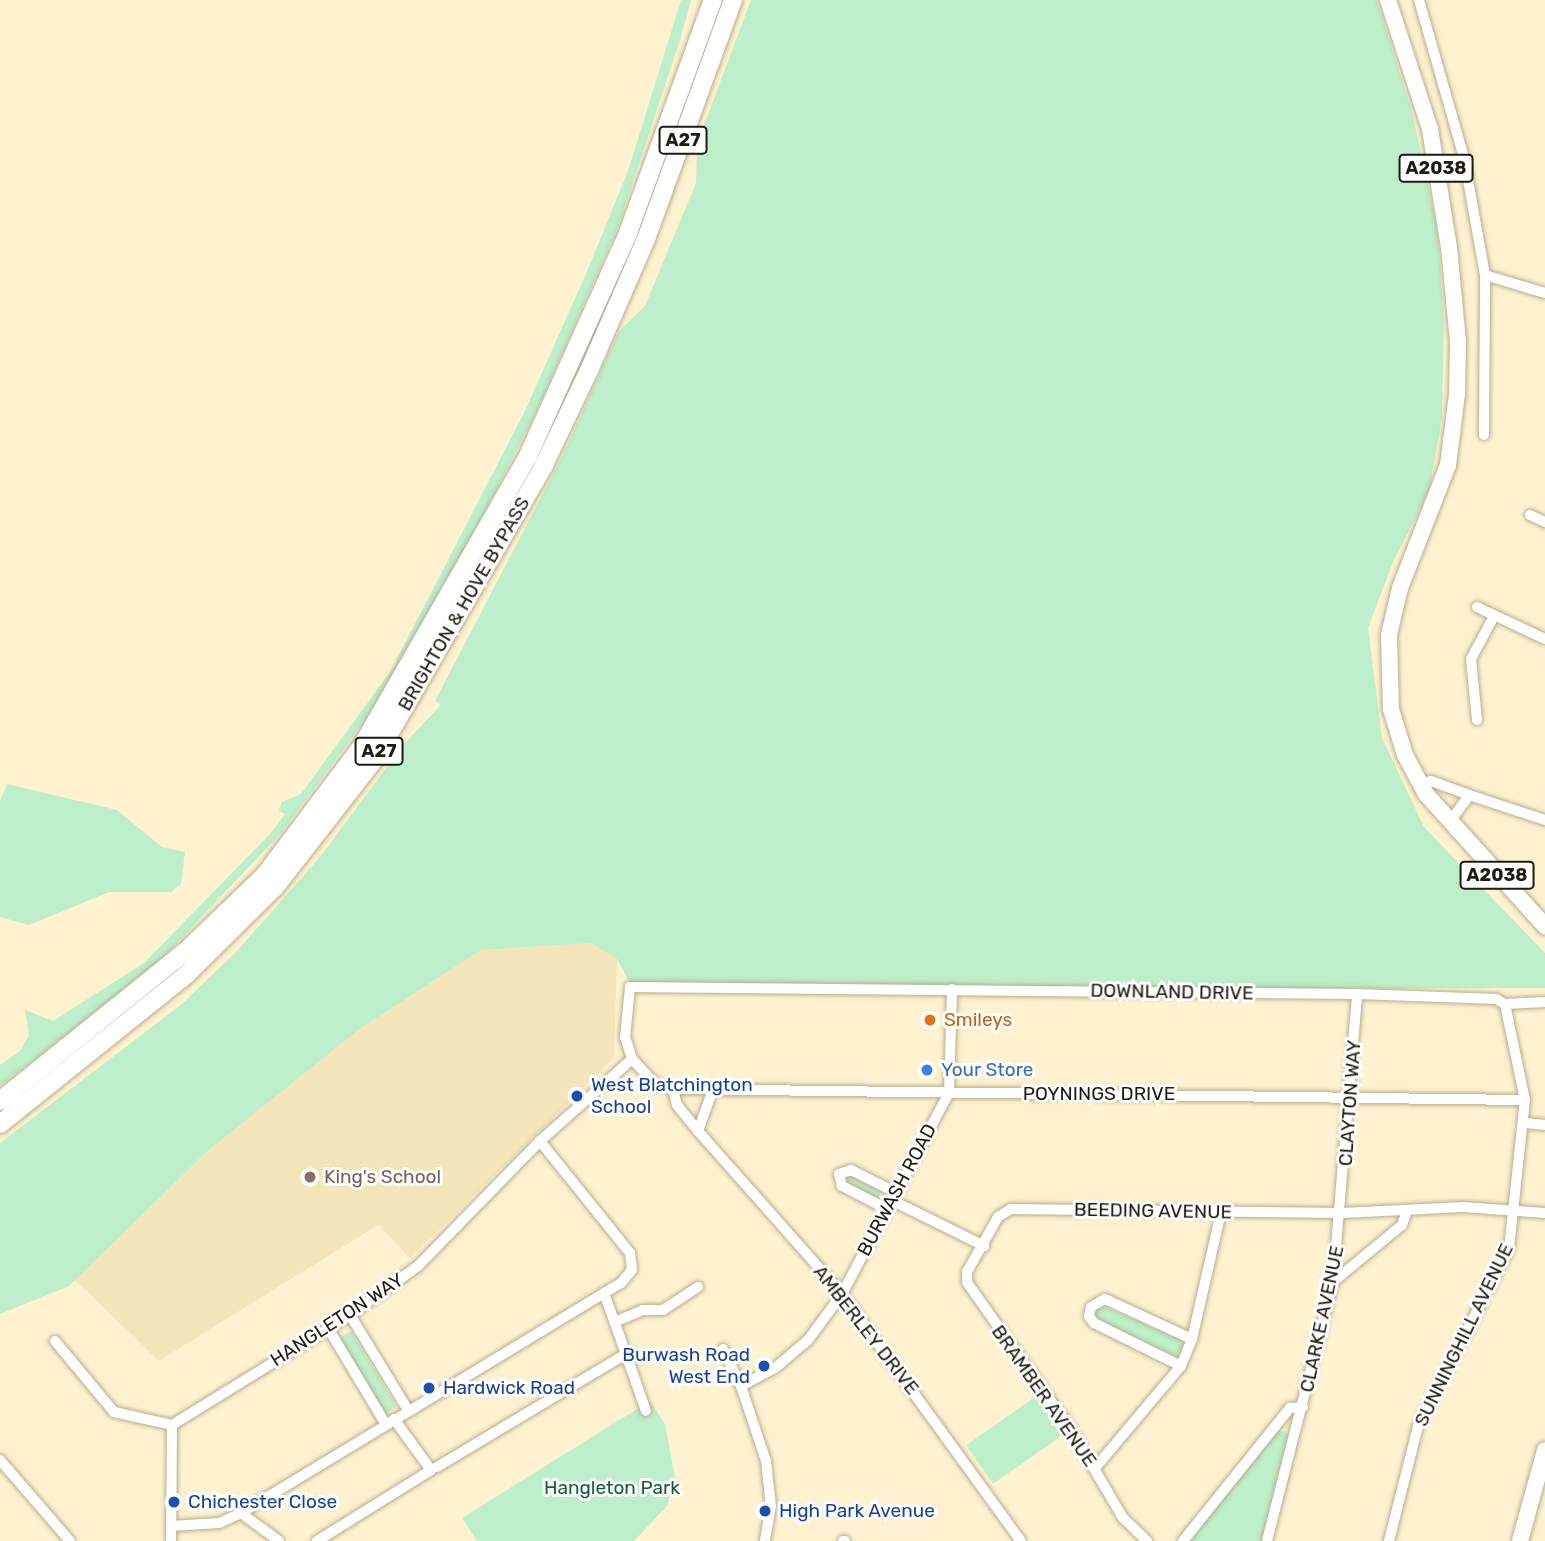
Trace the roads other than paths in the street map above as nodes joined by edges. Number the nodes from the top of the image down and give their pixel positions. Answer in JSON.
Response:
{"nodes":[{"id":1,"x":704,"y":0,"type":"edge"},
{"id":2,"x":713,"y":0,"type":"edge"},
{"id":3,"x":735,"y":0,"type":"edge"},
{"id":4,"x":1388,"y":0,"type":"edge"},
{"id":5,"x":1419,"y":0,"type":"edge"},
{"id":6,"x":682,"y":89,"type":"junction"},
{"id":7,"x":1485,"y":275,"type":"junction"},
{"id":8,"x":1545,"y":293,"type":"edge"},
{"id":9,"x":1484,"y":435,"type":"dead end"},
{"id":10,"x":1530,"y":515,"type":"dead end"},
{"id":11,"x":1545,"y":522,"type":"edge"},
{"id":12,"x":1477,"y":607,"type":"dead end"},
{"id":13,"x":1494,"y":616,"type":"junction"},
{"id":14,"x":1545,"y":639,"type":"edge"},
{"id":15,"x":1477,"y":720,"type":"dead end"},
{"id":16,"x":1419,"y":784,"type":"junction"},
{"id":17,"x":1469,"y":795,"type":"junction"},
{"id":18,"x":1545,"y":820,"type":"edge"},
{"id":19,"x":1449,"y":823,"type":"junction"},
{"id":20,"x":1545,"y":926,"type":"edge"},
{"id":21,"x":952,"y":989,"type":"junction"},
{"id":22,"x":1357,"y":994,"type":"junction"},
{"id":23,"x":1545,"y":1002,"type":"edge"},
{"id":24,"x":1505,"y":1004,"type":"junction"},
{"id":25,"x":632,"y":1059,"type":"junction"},
{"id":26,"x":673,"y":1089,"type":"junction"},
{"id":27,"x":712,"y":1092,"type":"junction"},
{"id":28,"x":949,"y":1093,"type":"junction"},
{"id":29,"x":1351,"y":1096,"type":"junction"},
{"id":30,"x":1525,"y":1100,"type":"junction"},
{"id":31,"x":0,"y":1101,"type":"edge"},
{"id":32,"x":1525,"y":1123,"type":"junction"},
{"id":33,"x":0,"y":1124,"type":"edge"},
{"id":34,"x":1545,"y":1125,"type":"edge"},
{"id":35,"x":698,"y":1131,"type":"junction"},
{"id":36,"x":540,"y":1141,"type":"junction"},
{"id":37,"x":891,"y":1200,"type":"junction"},
{"id":38,"x":1516,"y":1210,"type":"junction"},
{"id":39,"x":1221,"y":1212,"type":"junction"},
{"id":40,"x":1407,"y":1212,"type":"junction"},
{"id":41,"x":1342,"y":1213,"type":"junction"},
{"id":42,"x":1545,"y":1213,"type":"edge"},
{"id":43,"x":984,"y":1246,"type":"junction"},
{"id":44,"x":1333,"y":1282,"type":"junction"},
{"id":45,"x":698,"y":1287,"type":"dead end"},
{"id":46,"x":604,"y":1293,"type":"junction"},
{"id":47,"x":842,"y":1294,"type":"junction"},
{"id":48,"x":349,"y":1315,"type":"junction"},
{"id":49,"x":617,"y":1321,"type":"junction"},
{"id":50,"x":328,"y":1328,"type":"junction"},
{"id":51,"x":1192,"y":1339,"type":"junction"},
{"id":52,"x":55,"y":1341,"type":"dead end"},
{"id":53,"x":723,"y":1349,"type":"dead end"},
{"id":54,"x":626,"y":1354,"type":"junction"},
{"id":55,"x":1181,"y":1366,"type":"junction"},
{"id":56,"x":741,"y":1386,"type":"junction"},
{"id":57,"x":1303,"y":1407,"type":"junction"},
{"id":58,"x":408,"y":1410,"type":"junction"},
{"id":59,"x":646,"y":1411,"type":"dead end"},
{"id":60,"x":389,"y":1421,"type":"junction"},
{"id":61,"x":172,"y":1426,"type":"junction"},
{"id":62,"x":1545,"y":1450,"type":"edge"},
{"id":63,"x":0,"y":1460,"type":"edge"},
{"id":64,"x":437,"y":1467,"type":"dead end"},
{"id":65,"x":1095,"y":1468,"type":"junction"},
{"id":66,"x":1540,"y":1492,"type":"edge"},
{"id":67,"x":242,"y":1513,"type":"junction"},
{"id":68,"x":172,"y":1526,"type":"junction"},
{"id":69,"x":67,"y":1540,"type":"edge"},
{"id":70,"x":171,"y":1541,"type":"edge"},
{"id":71,"x":279,"y":1541,"type":"edge"},
{"id":72,"x":317,"y":1541,"type":"edge"},
{"id":73,"x":765,"y":1541,"type":"edge"},
{"id":74,"x":1021,"y":1541,"type":"edge"},
{"id":75,"x":1147,"y":1541,"type":"edge"},
{"id":76,"x":1183,"y":1541,"type":"edge"},
{"id":77,"x":1267,"y":1541,"type":"edge"},
{"id":78,"x":1389,"y":1541,"type":"edge"},
{"id":79,"x":1520,"y":1541,"type":"edge"},
{"id":80,"x":1530,"y":1541,"type":"edge"}],
"edges":[{"from":1,"to":6,"type":"highway","number":"A27"},
{"from":2,"to":6,"type":"highway","name":"BRIGHTON & HOVE BYPASS","number":"A27"},
{"from":3,"to":33,"type":"highway","name":"BRIGHTON & HOVE BYPASS","number":"A27"},
{"from":4,"to":16,"type":"main road","number":"A2038"},
{"from":5,"to":7,"type":"street"},
{"from":6,"to":31,"type":"highway","name":"BRIGHTON & HOVE BYPASS","number":"A27"},
{"from":7,"to":8,"type":"street"},
{"from":7,"to":9,"type":"street"},
{"from":10,"to":11,"type":"street"},
{"from":12,"to":13,"type":"street"},
{"from":13,"to":14,"type":"street"},
{"from":13,"to":15,"type":"street"},
{"from":16,"to":17,"type":"street"},
{"from":16,"to":19,"type":"main road","number":"A2038"},
{"from":17,"to":18,"type":"street"},
{"from":17,"to":19,"type":"street"},
{"from":19,"to":20,"type":"main road","number":"A2038"},
{"from":21,"to":22,"type":"street","name":"DOWNLAND DRIVE"},
{"from":21,"to":25,"type":"street","name":"DOWNLAND DRIVE"},
{"from":21,"to":28,"type":"street","name":"BURWASH ROAD"},
{"from":22,"to":24,"type":"street","name":"DOWNLAND DRIVE"},
{"from":22,"to":29,"type":"street","name":"CLAYTON WAY"},
{"from":23,"to":24,"type":"street","name":"DOWNLAND DRIVE"},
{"from":24,"to":30,"type":"street"},
{"from":25,"to":26,"type":"street","name":"POYNINGS DRIVE"},
{"from":25,"to":36,"type":"street","name":"HANGLETON WAY"},
{"from":26,"to":27,"type":"street","name":"POYNINGS DRIVE"},
{"from":26,"to":35,"type":"street","name":"AMBERLEY DRIVE"},
{"from":27,"to":28,"type":"street","name":"POYNINGS DRIVE"},
{"from":27,"to":35,"type":"street"},
{"from":28,"to":29,"type":"street","name":"POYNINGS DRIVE"},
{"from":28,"to":37,"type":"street","name":"BURWASH ROAD"},
{"from":29,"to":30,"type":"street","name":"POYNINGS DRIVE"},
{"from":29,"to":41,"type":"street","name":"CLAYTON WAY"},
{"from":30,"to":32,"type":"street"},
{"from":32,"to":34,"type":"street"},
{"from":32,"to":38,"type":"street"},
{"from":35,"to":47,"type":"street","name":"AMBERLEY DRIVE"},
{"from":36,"to":46,"type":"street"},
{"from":36,"to":48,"type":"street","name":"HANGLETON WAY"},
{"from":37,"to":37,"type":"street"},
{"from":37,"to":43,"type":"street"},
{"from":37,"to":47,"type":"street","name":"BURWASH ROAD"},
{"from":38,"to":40,"type":"street"},
{"from":38,"to":42,"type":"street"},
{"from":38,"to":78,"type":"street","name":"SUNNINGHILL AVENUE"},
{"from":39,"to":41,"type":"street","name":"BEEDING AVENUE"},
{"from":39,"to":43,"type":"street","name":"BEEDING AVENUE"},
{"from":39,"to":51,"type":"street"},
{"from":40,"to":41,"type":"street"},
{"from":40,"to":44,"type":"street"},
{"from":41,"to":44,"type":"street","name":"CLARKE AVENUE"},
{"from":43,"to":65,"type":"street","name":"BRAMBER AVENUE"},
{"from":44,"to":57,"type":"street","name":"CLARKE AVENUE"},
{"from":45,"to":49,"type":"street"},
{"from":46,"to":49,"type":"street"},
{"from":46,"to":58,"type":"street"},
{"from":47,"to":56,"type":"street","name":"BURWASH ROAD"},
{"from":47,"to":74,"type":"street","name":"AMBERLEY DRIVE"},
{"from":48,"to":50,"type":"street","name":"HANGLETON WAY"},
{"from":48,"to":58,"type":"street"},
{"from":49,"to":54,"type":"street"},
{"from":50,"to":60,"type":"street"},
{"from":50,"to":61,"type":"street","name":"HANGLETON WAY"},
{"from":51,"to":55,"type":"street"},
{"from":51,"to":55,"type":"street"},
{"from":52,"to":61,"type":"street"},
{"from":53,"to":56,"type":"street"},
{"from":54,"to":59,"type":"street"},
{"from":54,"to":64,"type":"street"},
{"from":55,"to":65,"type":"street"},
{"from":56,"to":73,"type":"street"},
{"from":57,"to":76,"type":"street"},
{"from":57,"to":77,"type":"street","name":"CLARKE AVENUE"},
{"from":58,"to":60,"type":"street"},
{"from":60,"to":67,"type":"street"},
{"from":60,"to":72,"type":"street"},
{"from":61,"to":68,"type":"street"},
{"from":62,"to":66,"type":"main road"},
{"from":63,"to":69,"type":"street"},
{"from":65,"to":75,"type":"street","name":"BRAMBER AVENUE"},
{"from":66,"to":79,"type":"main road"},
{"from":66,"to":80,"type":"main road"},
{"from":67,"to":68,"type":"street"},
{"from":67,"to":71,"type":"street"},
{"from":68,"to":70,"type":"street"}]}
